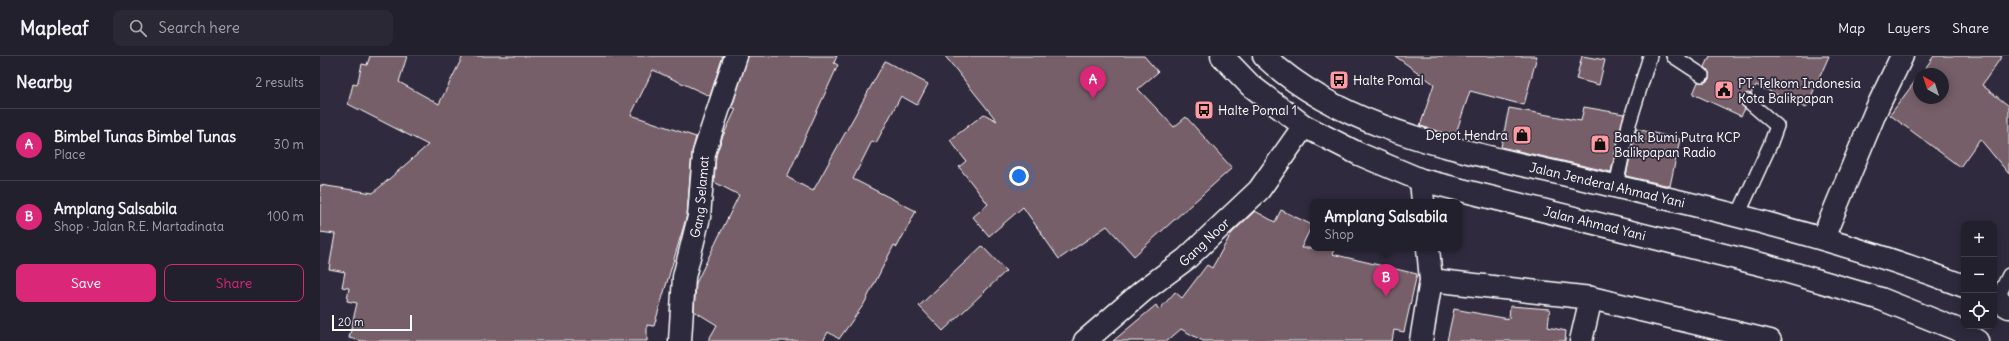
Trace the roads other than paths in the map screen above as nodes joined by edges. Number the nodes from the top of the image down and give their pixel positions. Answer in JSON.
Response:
{"nodes":[{"id":1,"x":736,"y":56,"type":"edge"},
{"id":2,"x":1222,"y":56,"type":"edge"},
{"id":3,"x":1264,"y":56,"type":"edge"},
{"id":4,"x":1650,"y":56,"type":"edge"},
{"id":5,"x":1673,"y":56,"type":"edge"},
{"id":6,"x":1902,"y":56,"type":"edge"},
{"id":7,"x":1702,"y":75,"type":"dead end"},
{"id":8,"x":1748,"y":101,"type":"dead end"},
{"id":9,"x":1304,"y":126,"type":"junction"},
{"id":10,"x":1421,"y":180,"type":"junction"},
{"id":11,"x":1616,"y":186,"type":"junction"},
{"id":12,"x":1424,"y":199,"type":"edge"},
{"id":13,"x":1738,"y":215,"type":"junction"},
{"id":14,"x":1823,"y":238,"type":"junction"},
{"id":15,"x":1428,"y":251,"type":"edge"},
{"id":16,"x":2009,"y":275,"type":"edge"},
{"id":17,"x":1431,"y":280,"type":"junction"},
{"id":18,"x":1961,"y":285,"type":"edge"},
{"id":19,"x":1591,"y":298,"type":"junction"},
{"id":20,"x":2000,"y":301,"type":"edge"},
{"id":21,"x":680,"y":341,"type":"edge"},
{"id":22,"x":1085,"y":341,"type":"edge"},
{"id":23,"x":1421,"y":341,"type":"edge"},
{"id":24,"x":1581,"y":341,"type":"edge"},
{"id":25,"x":1770,"y":341,"type":"edge"},
{"id":26,"x":1977,"y":341,"type":"edge"}],
"edges":[{"from":1,"to":21,"type":"main road","name":"Gang Selamat"},
{"from":2,"to":9,"type":"main road"},
{"from":3,"to":11,"type":"main road","name":"Jalan Jenderal Ahmad Yani"},
{"from":4,"to":11,"type":"lane"},
{"from":5,"to":7,"type":"lane"},
{"from":6,"to":14,"type":"main road"},
{"from":8,"to":13,"type":"lane"},
{"from":9,"to":10,"type":"main road"},
{"from":9,"to":22,"type":"main road","name":"Gang Noor"},
{"from":10,"to":12,"type":"main road"},
{"from":10,"to":26,"type":"main road","name":"Jalan Ahmad Yani"},
{"from":11,"to":13,"type":"main road","name":"Jalan Jenderal Ahmad Yani"},
{"from":13,"to":14,"type":"main road","name":"Jalan Jenderal Ahmad Yani"},
{"from":14,"to":18,"type":"main road","name":"Jalan Jenderal Ahmad Yani"},
{"from":15,"to":17,"type":"main road"},
{"from":16,"to":20,"type":"lane"},
{"from":17,"to":19,"type":"main road"},
{"from":17,"to":23,"type":"main road"},
{"from":19,"to":24,"type":"main road"},
{"from":19,"to":25,"type":"main road"}]}
